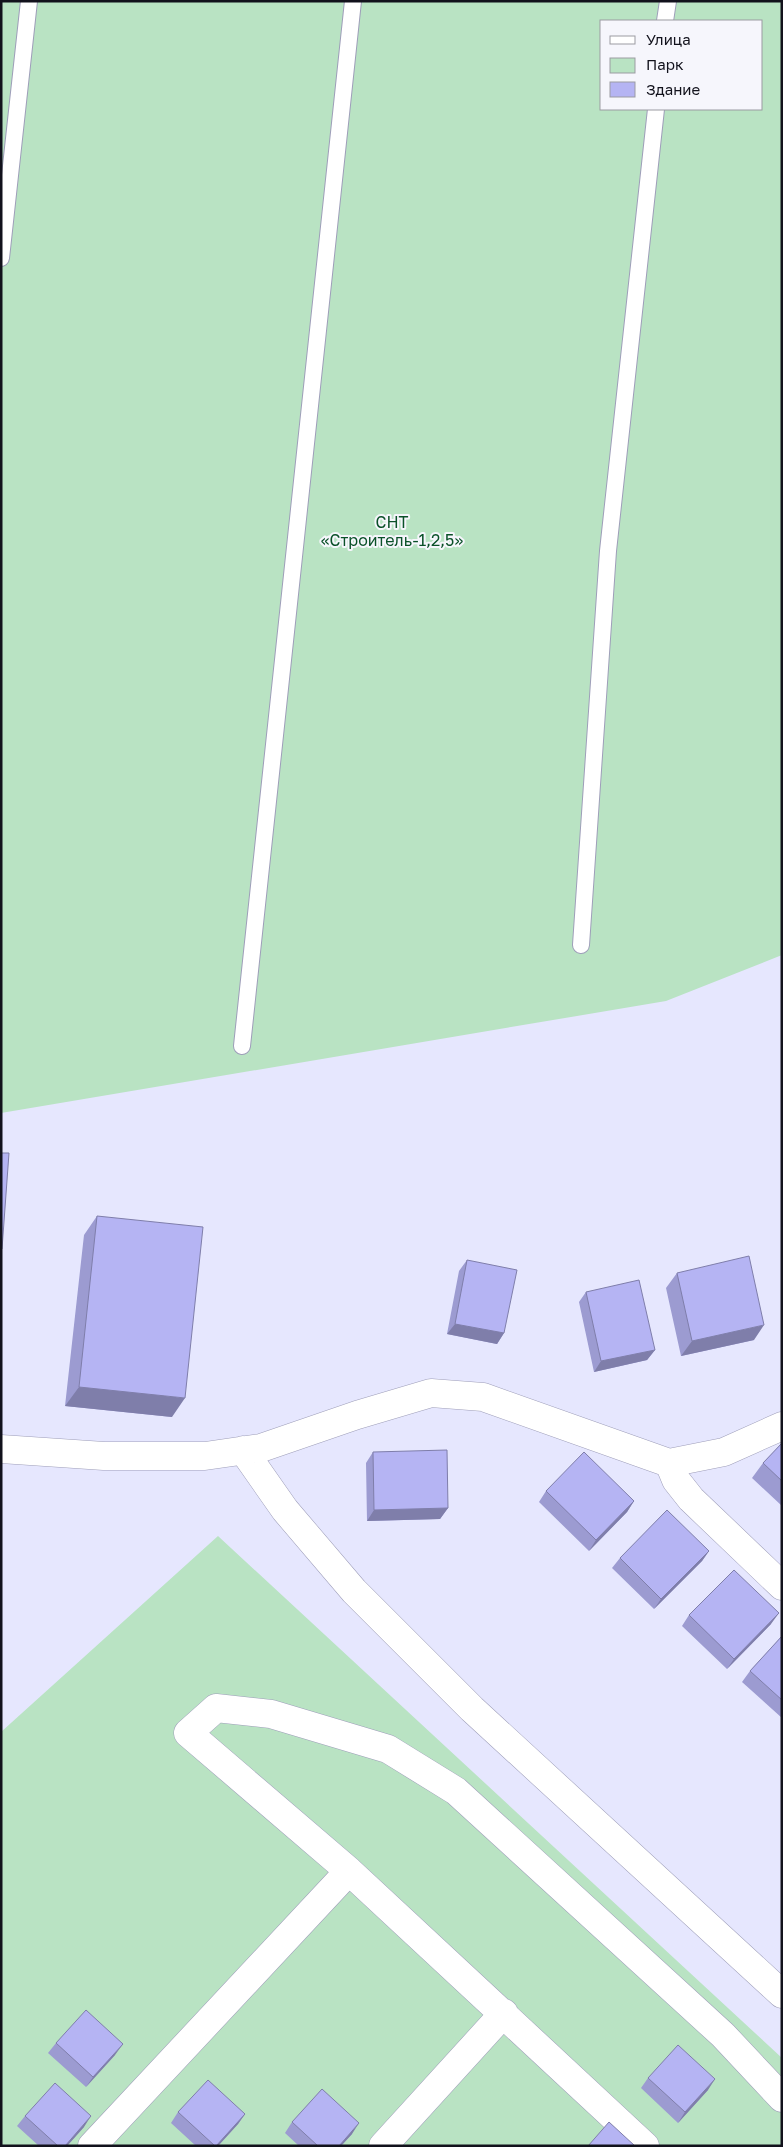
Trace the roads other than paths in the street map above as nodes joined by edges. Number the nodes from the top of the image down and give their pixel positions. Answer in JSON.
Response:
{"nodes":[{"id":1,"x":29,"y":1,"type":"edge"},
{"id":2,"x":353,"y":1,"type":"edge"},
{"id":3,"x":668,"y":1,"type":"edge"},
{"id":4,"x":666,"y":20,"type":"edge"},
{"id":5,"x":656,"y":110,"type":"edge"},
{"id":6,"x":1,"y":258,"type":"edge"},
{"id":7,"x":581,"y":945,"type":"dead end"},
{"id":8,"x":242,"y":1046,"type":"dead end"},
{"id":9,"x":782,"y":1426,"type":"edge"},
{"id":10,"x":1,"y":1449,"type":"edge"},
{"id":11,"x":243,"y":1450,"type":"junction"},
{"id":12,"x":669,"y":1463,"type":"junction"},
{"id":13,"x":782,"y":1586,"type":"edge"},
{"id":14,"x":349,"y":1871,"type":"junction"},
{"id":15,"x":782,"y":1994,"type":"edge"},
{"id":16,"x":504,"y":2013,"type":"junction"},
{"id":17,"x":782,"y":2098,"type":"edge"},
{"id":18,"x":92,"y":2146,"type":"edge"},
{"id":19,"x":383,"y":2146,"type":"edge"},
{"id":20,"x":645,"y":2146,"type":"edge"}],
"edges":[{"from":1,"to":6,"type":"lane"},
{"from":2,"to":8,"type":"lane"},
{"from":3,"to":4,"type":"lane"},
{"from":5,"to":7,"type":"lane"},
{"from":9,"to":12,"type":"street"},
{"from":10,"to":11,"type":"street"},
{"from":11,"to":12,"type":"street"},
{"from":11,"to":15,"type":"street"},
{"from":12,"to":13,"type":"street"},
{"from":14,"to":16,"type":"street"},
{"from":14,"to":17,"type":"street"},
{"from":14,"to":18,"type":"street"},
{"from":16,"to":19,"type":"street"},
{"from":16,"to":20,"type":"street"}]}
